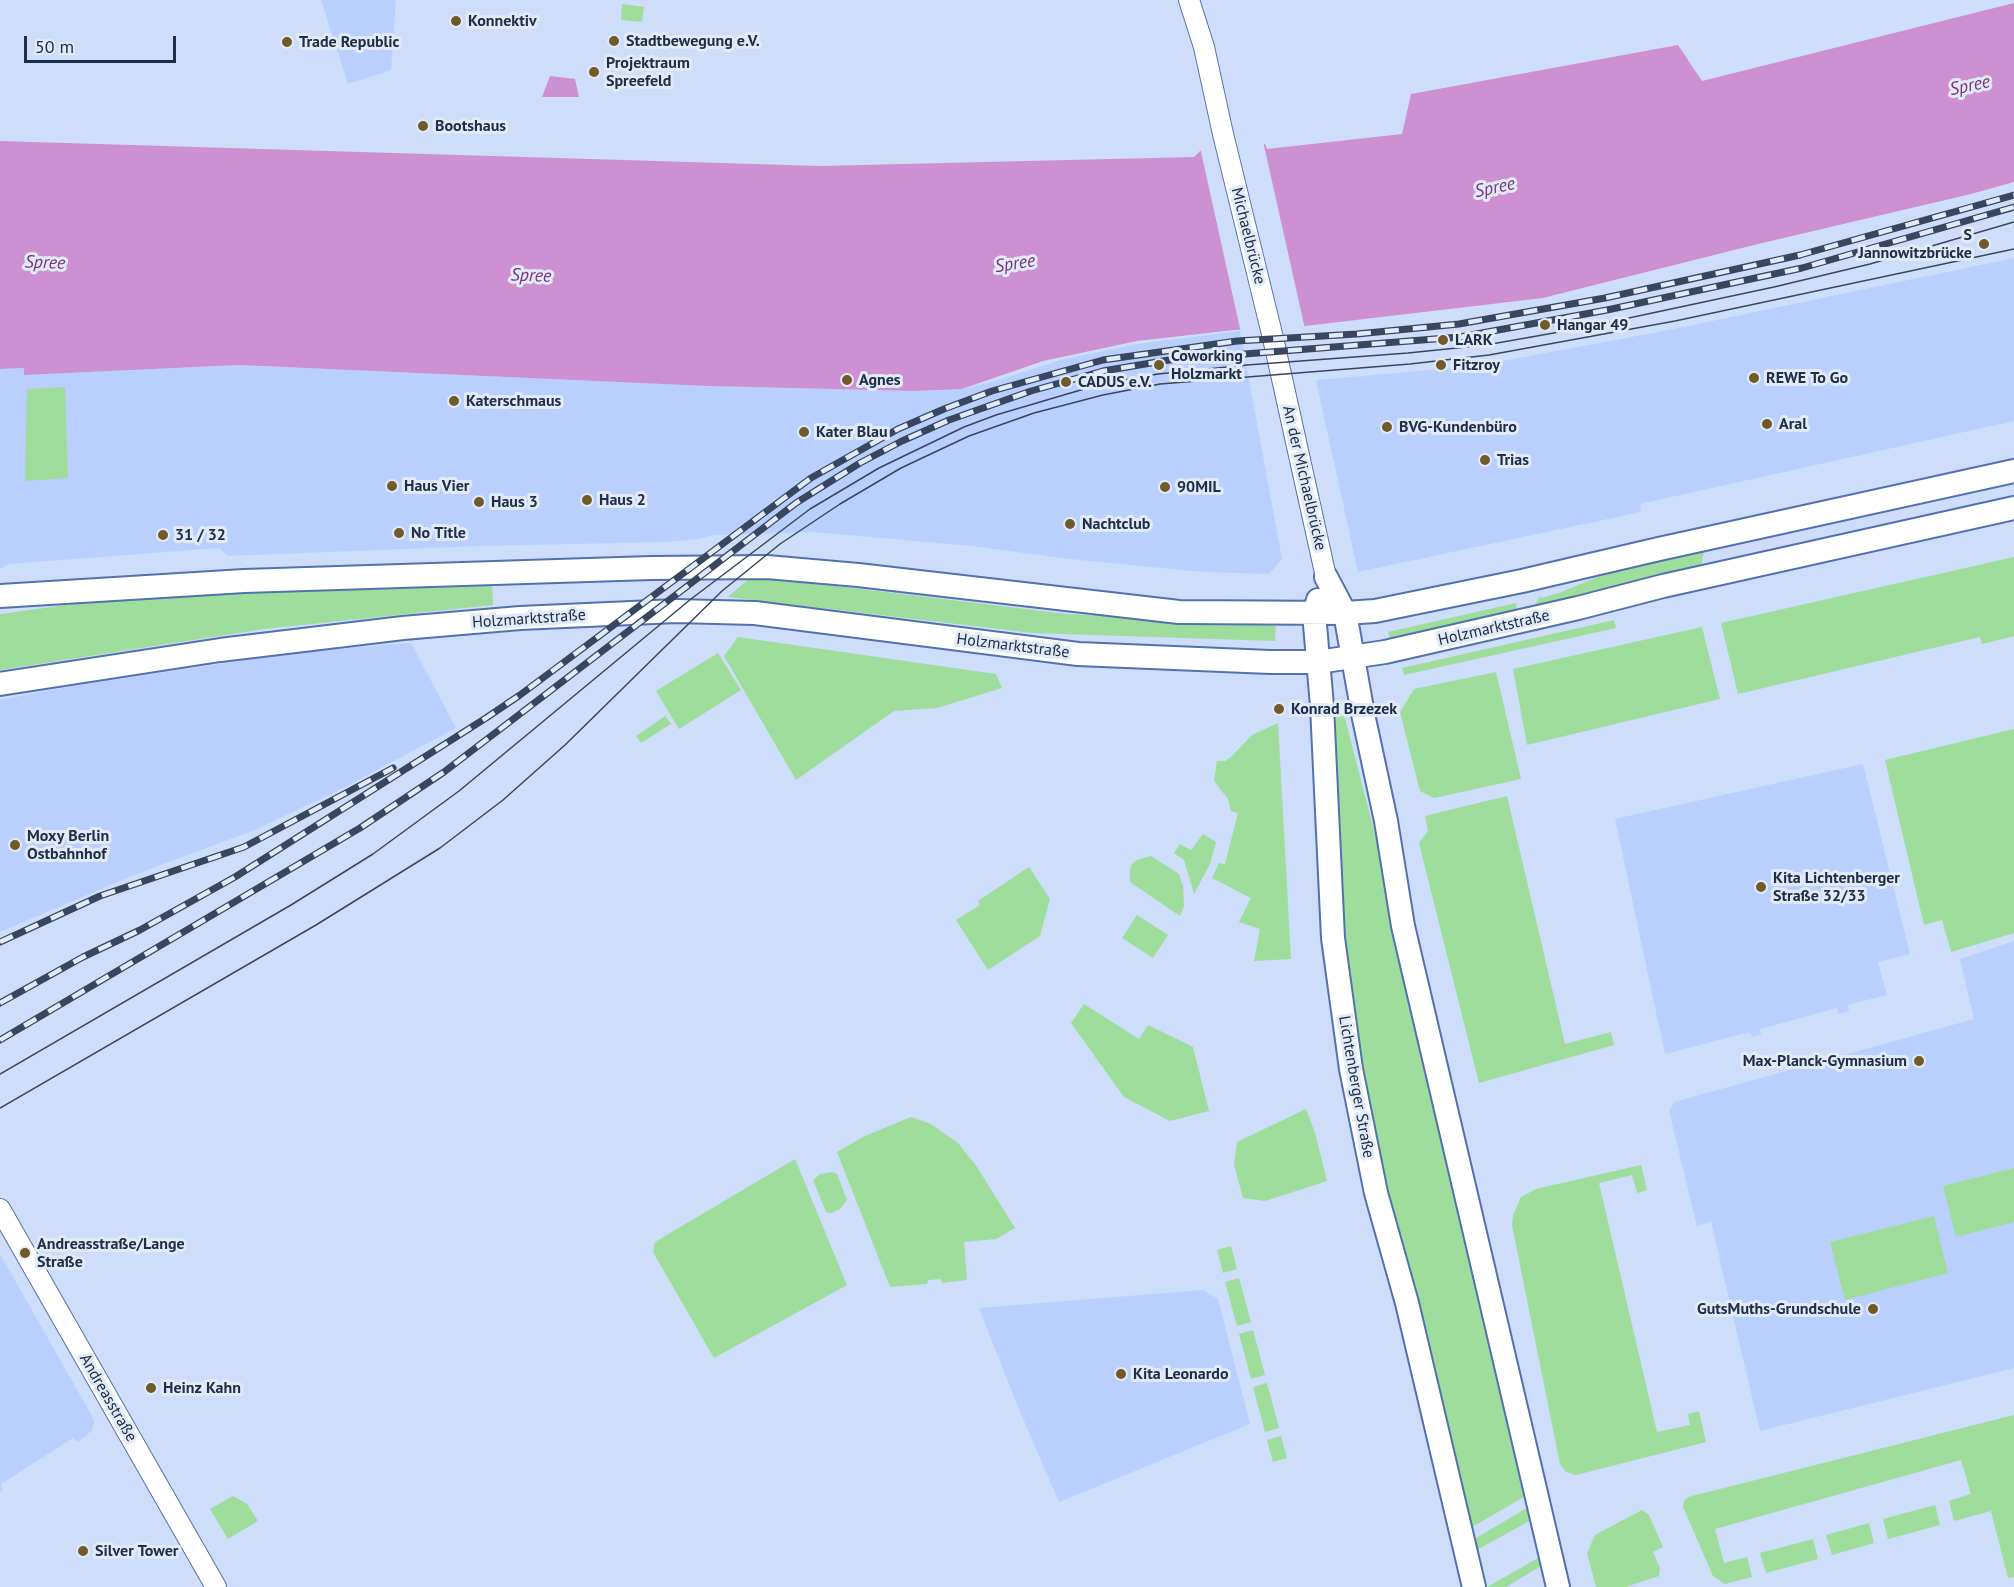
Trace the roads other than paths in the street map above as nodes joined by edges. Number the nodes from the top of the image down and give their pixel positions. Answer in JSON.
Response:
{"nodes":[{"id":1,"x":1189,"y":0,"type":"edge"},
{"id":2,"x":1273,"y":338,"type":"joint"},
{"id":3,"x":2014,"y":471,"type":"edge"},
{"id":4,"x":2014,"y":508,"type":"edge"},
{"id":5,"x":1326,"y":577,"type":"junction"},
{"id":6,"x":0,"y":596,"type":"edge"},
{"id":7,"x":1314,"y":613,"type":"junction"},
{"id":8,"x":1345,"y":614,"type":"junction"},
{"id":9,"x":1352,"y":658,"type":"junction"},
{"id":10,"x":1318,"y":662,"type":"junction"},
{"id":11,"x":0,"y":684,"type":"edge"},
{"id":12,"x":0,"y":1209,"type":"edge"},
{"id":13,"x":216,"y":1587,"type":"edge"},
{"id":14,"x":1474,"y":1587,"type":"edge"},
{"id":15,"x":1557,"y":1587,"type":"edge"}],
"edges":[{"from":1,"to":2,"type":"street","name":"Michaelbrücke"},
{"from":2,"to":5,"type":"street","name":"An der Michaelbrücke"},
{"from":3,"to":8,"type":"main road"},
{"from":4,"to":9,"type":"main road","name":"Holzmarktstraße"},
{"from":5,"to":7,"type":"main road","name":"Lichtenberger Straße"},
{"from":5,"to":8,"type":"main road","name":"An der Michaelbrücke"},
{"from":6,"to":7,"type":"main road"},
{"from":7,"to":8,"type":"main road"},
{"from":7,"to":10,"type":"main road","name":"Lichtenberger Straße"},
{"from":8,"to":9,"type":"main road"},
{"from":9,"to":10,"type":"main road","name":"Holzmarktstraße"},
{"from":9,"to":15,"type":"main road"},
{"from":10,"to":11,"type":"main road","name":"Holzmarktstraße"},
{"from":10,"to":14,"type":"main road","name":"Lichtenberger Straße"},
{"from":12,"to":13,"type":"street","name":"Andreasstraße"}]}
